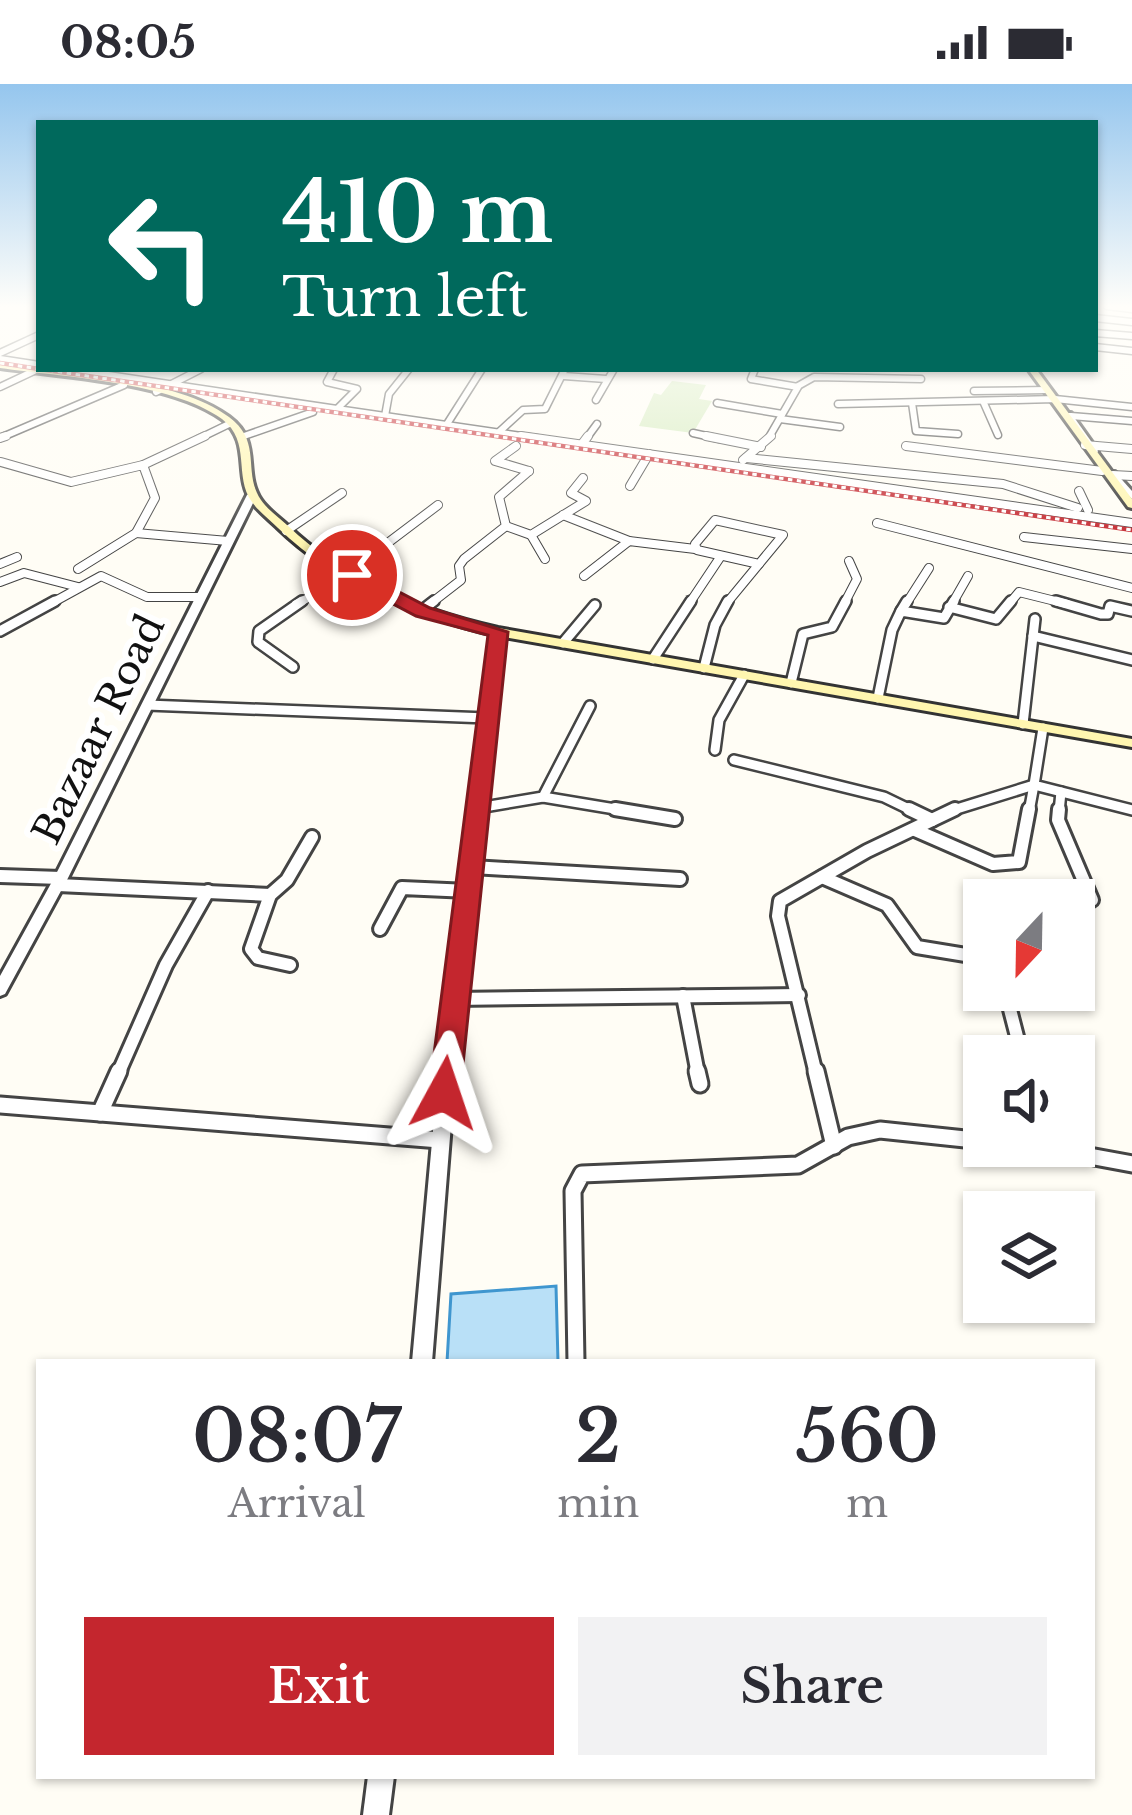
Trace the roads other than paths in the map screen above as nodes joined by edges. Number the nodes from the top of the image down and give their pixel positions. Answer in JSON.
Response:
{"nodes":[{"id":1,"x":798,"y":386,"type":"edge"},
{"id":2,"x":122,"y":387,"type":"edge"},
{"id":3,"x":128,"y":387,"type":"edge"},
{"id":4,"x":166,"y":387,"type":"edge"},
{"id":5,"x":182,"y":387,"type":"edge"},
{"id":6,"x":347,"y":387,"type":"edge"},
{"id":7,"x":394,"y":387,"type":"edge"},
{"id":8,"x":471,"y":387,"type":"edge"},
{"id":9,"x":557,"y":387,"type":"edge"},
{"id":10,"x":602,"y":387,"type":"edge"},
{"id":11,"x":889,"y":387,"type":"edge"},
{"id":12,"x":1046,"y":387,"type":"edge"},
{"id":13,"x":974,"y":391,"type":"dead end"},
{"id":14,"x":156,"y":392,"type":"junction"},
{"id":15,"x":1051,"y":394,"type":"junction"},
{"id":16,"x":596,"y":400,"type":"dead end"},
{"id":17,"x":983,"y":401,"type":"junction"},
{"id":18,"x":718,"y":403,"type":"dead end"},
{"id":19,"x":909,"y":403,"type":"junction"},
{"id":20,"x":838,"y":404,"type":"dead end"},
{"id":21,"x":1132,"y":406,"type":"edge"},
{"id":22,"x":338,"y":409,"type":"junction"},
{"id":23,"x":313,"y":412,"type":"dead end"},
{"id":24,"x":385,"y":416,"type":"junction"},
{"id":25,"x":1070,"y":416,"type":"junction"},
{"id":26,"x":781,"y":417,"type":"junction"},
{"id":27,"x":1132,"y":421,"type":"edge"},
{"id":28,"x":231,"y":423,"type":"junction"},
{"id":29,"x":447,"y":424,"type":"junction"},
{"id":30,"x":597,"y":424,"type":"dead end"},
{"id":31,"x":840,"y":427,"type":"dead end"},
{"id":32,"x":499,"y":432,"type":"junction"},
{"id":33,"x":693,"y":434,"type":"dead end"},
{"id":34,"x":958,"y":434,"type":"dead end"},
{"id":35,"x":998,"y":435,"type":"dead end"},
{"id":36,"x":244,"y":436,"type":"junction"},
{"id":37,"x":0,"y":438,"type":"edge"},
{"id":38,"x":582,"y":444,"type":"junction"},
{"id":39,"x":1087,"y":445,"type":"junction"},
{"id":40,"x":516,"y":446,"type":"dead end"},
{"id":41,"x":906,"y":446,"type":"dead end"},
{"id":42,"x":761,"y":447,"type":"junction"},
{"id":43,"x":1132,"y":449,"type":"edge"},
{"id":44,"x":650,"y":454,"type":"junction"},
{"id":45,"x":746,"y":458,"type":"junction"},
{"id":46,"x":1,"y":462,"type":"edge"},
{"id":47,"x":143,"y":465,"type":"junction"},
{"id":48,"x":734,"y":466,"type":"junction"},
{"id":49,"x":1109,"y":476,"type":"junction"},
{"id":50,"x":1132,"y":476,"type":"edge"},
{"id":51,"x":584,"y":478,"type":"dead end"},
{"id":52,"x":630,"y":486,"type":"dead end"},
{"id":53,"x":1079,"y":491,"type":"dead end"},
{"id":54,"x":342,"y":493,"type":"dead end"},
{"id":55,"x":252,"y":495,"type":"junction"},
{"id":56,"x":1132,"y":496,"type":"edge"},
{"id":57,"x":438,"y":505,"type":"dead end"},
{"id":58,"x":1132,"y":506,"type":"edge"},
{"id":59,"x":1088,"y":510,"type":"junction"},
{"id":60,"x":563,"y":515,"type":"junction"},
{"id":61,"x":1132,"y":520,"type":"edge"},
{"id":62,"x":877,"y":523,"type":"dead end"},
{"id":63,"x":506,"y":526,"type":"junction"},
{"id":64,"x":286,"y":531,"type":"junction"},
{"id":65,"x":136,"y":533,"type":"junction"},
{"id":66,"x":531,"y":535,"type":"junction"},
{"id":67,"x":1024,"y":537,"type":"dead end"},
{"id":68,"x":228,"y":541,"type":"junction"},
{"id":69,"x":628,"y":541,"type":"junction"},
{"id":70,"x":694,"y":549,"type":"junction"},
{"id":71,"x":1132,"y":549,"type":"edge"},
{"id":72,"x":722,"y":556,"type":"junction"},
{"id":73,"x":17,"y":557,"type":"dead end"},
{"id":74,"x":545,"y":559,"type":"dead end"},
{"id":75,"x":849,"y":561,"type":"dead end"},
{"id":76,"x":0,"y":564,"type":"edge"},
{"id":77,"x":761,"y":565,"type":"junction"},
{"id":78,"x":78,"y":568,"type":"dead end"},
{"id":79,"x":929,"y":568,"type":"dead end"},
{"id":80,"x":350,"y":574,"type":"junction"},
{"id":81,"x":584,"y":576,"type":"dead end"},
{"id":82,"x":968,"y":576,"type":"dead end"},
{"id":83,"x":0,"y":582,"type":"edge"},
{"id":84,"x":78,"y":586,"type":"junction"},
{"id":85,"x":1132,"y":588,"type":"edge"},
{"id":86,"x":200,"y":597,"type":"junction"},
{"id":87,"x":595,"y":604,"type":"dead end"},
{"id":88,"x":421,"y":611,"type":"junction"},
{"id":89,"x":901,"y":611,"type":"junction"},
{"id":90,"x":1132,"y":611,"type":"edge"},
{"id":91,"x":944,"y":618,"type":"junction"},
{"id":92,"x":1035,"y":620,"type":"dead end"},
{"id":93,"x":0,"y":632,"type":"edge"},
{"id":94,"x":498,"y":632,"type":"junction"},
{"id":95,"x":1033,"y":636,"type":"junction"},
{"id":96,"x":563,"y":643,"type":"junction"},
{"id":97,"x":653,"y":659,"type":"junction"},
{"id":98,"x":1132,"y":660,"type":"edge"},
{"id":99,"x":293,"y":667,"type":"dead end"},
{"id":100,"x":704,"y":668,"type":"junction"},
{"id":101,"x":744,"y":674,"type":"junction"},
{"id":102,"x":791,"y":683,"type":"junction"},
{"id":103,"x":878,"y":698,"type":"junction"},
{"id":104,"x":147,"y":705,"type":"junction"},
{"id":105,"x":590,"y":706,"type":"dead end"},
{"id":106,"x":487,"y":718,"type":"junction"},
{"id":107,"x":1024,"y":724,"type":"junction"},
{"id":108,"x":1042,"y":728,"type":"junction"},
{"id":109,"x":1132,"y":743,"type":"edge"},
{"id":110,"x":715,"y":750,"type":"dead end"},
{"id":111,"x":734,"y":760,"type":"dead end"},
{"id":112,"x":1034,"y":785,"type":"junction"},
{"id":113,"x":1061,"y":792,"type":"junction"},
{"id":114,"x":544,"y":796,"type":"junction"},
{"id":115,"x":1132,"y":810,"type":"edge"},
{"id":116,"x":477,"y":816,"type":"junction"},
{"id":117,"x":675,"y":819,"type":"dead end"},
{"id":118,"x":932,"y":820,"type":"junction"},
{"id":119,"x":915,"y":830,"type":"junction"},
{"id":120,"x":312,"y":837,"type":"dead end"},
{"id":121,"x":472,"y":867,"type":"junction"},
{"id":122,"x":827,"y":875,"type":"junction"},
{"id":123,"x":0,"y":876,"type":"edge"},
{"id":124,"x":680,"y":878,"type":"dead end"},
{"id":125,"x":1078,"y":879,"type":"edge"},
{"id":126,"x":59,"y":882,"type":"junction"},
{"id":127,"x":469,"y":890,"type":"junction"},
{"id":128,"x":208,"y":891,"type":"junction"},
{"id":129,"x":270,"y":896,"type":"junction"},
{"id":130,"x":380,"y":929,"type":"dead end"},
{"id":131,"x":963,"y":955,"type":"edge"},
{"id":132,"x":290,"y":965,"type":"dead end"},
{"id":133,"x":0,"y":990,"type":"edge"},
{"id":134,"x":799,"y":995,"type":"junction"},
{"id":135,"x":683,"y":996,"type":"junction"},
{"id":136,"x":453,"y":999,"type":"junction"},
{"id":137,"x":700,"y":1084,"type":"dead end"},
{"id":138,"x":0,"y":1105,"type":"edge"},
{"id":139,"x":100,"y":1112,"type":"junction"},
{"id":140,"x":440,"y":1140,"type":"junction"},
{"id":141,"x":963,"y":1140,"type":"edge"},
{"id":142,"x":834,"y":1146,"type":"junction"},
{"id":143,"x":1095,"y":1157,"type":"edge"},
{"id":144,"x":1132,"y":1163,"type":"edge"},
{"id":145,"x":422,"y":1359,"type":"edge"},
{"id":146,"x":576,"y":1359,"type":"edge"},
{"id":147,"x":380,"y":1779,"type":"edge"},
{"id":148,"x":376,"y":1815,"type":"edge"}],
"edges":[{"from":1,"to":26,"type":"street"},
{"from":2,"to":37,"type":"street"},
{"from":3,"to":14,"type":"main road"},
{"from":4,"to":14,"type":"street"},
{"from":5,"to":22,"type":"street"},
{"from":6,"to":22,"type":"street"},
{"from":7,"to":24,"type":"street"},
{"from":8,"to":29,"type":"street"},
{"from":9,"to":32,"type":"street"},
{"from":10,"to":16,"type":"street"},
{"from":11,"to":19,"type":"street"},
{"from":12,"to":15,"type":"main road"},
{"from":13,"to":15,"type":"street"},
{"from":14,"to":28,"type":"main road"},
{"from":15,"to":17,"type":"street"},
{"from":15,"to":21,"type":"street"},
{"from":15,"to":25,"type":"main road"},
{"from":17,"to":19,"type":"street"},
{"from":17,"to":35,"type":"street"},
{"from":18,"to":26,"type":"street"},
{"from":19,"to":20,"type":"street"},
{"from":19,"to":34,"type":"street"},
{"from":22,"to":24,"type":"street"},
{"from":23,"to":36,"type":"street"},
{"from":24,"to":29,"type":"street"},
{"from":25,"to":27,"type":"street"},
{"from":25,"to":39,"type":"main road"},
{"from":26,"to":31,"type":"street"},
{"from":26,"to":42,"type":"street"},
{"from":28,"to":36,"type":"main road"},
{"from":28,"to":47,"type":"street"},
{"from":29,"to":32,"type":"street"},
{"from":30,"to":38,"type":"street"},
{"from":32,"to":38,"type":"street"},
{"from":33,"to":42,"type":"street"},
{"from":36,"to":55,"type":"main road"},
{"from":38,"to":44,"type":"street"},
{"from":39,"to":43,"type":"street"},
{"from":39,"to":49,"type":"main road"},
{"from":40,"to":63,"type":"street"},
{"from":41,"to":49,"type":"street"},
{"from":42,"to":45,"type":"street"},
{"from":44,"to":48,"type":"street"},
{"from":44,"to":52,"type":"street"},
{"from":45,"to":48,"type":"street"},
{"from":45,"to":59,"type":"street"},
{"from":46,"to":47,"type":"street"},
{"from":47,"to":65,"type":"street"},
{"from":48,"to":61,"type":"street"},
{"from":49,"to":50,"type":"street"},
{"from":49,"to":56,"type":"street"},
{"from":49,"to":58,"type":"main road"},
{"from":51,"to":60,"type":"street"},
{"from":53,"to":59,"type":"street"},
{"from":54,"to":64,"type":"street"},
{"from":55,"to":64,"type":"main road"},
{"from":55,"to":68,"type":"street","name":"Bazaar Road"},
{"from":57,"to":80,"type":"street"},
{"from":59,"to":61,"type":"street"},
{"from":60,"to":66,"type":"street"},
{"from":60,"to":69,"type":"street"},
{"from":62,"to":85,"type":"street"},
{"from":63,"to":66,"type":"street"},
{"from":63,"to":88,"type":"street"},
{"from":64,"to":80,"type":"main road"},
{"from":65,"to":68,"type":"street"},
{"from":65,"to":78,"type":"street"},
{"from":66,"to":74,"type":"street"},
{"from":67,"to":71,"type":"street"},
{"from":68,"to":86,"type":"street","name":"Bazaar Road"},
{"from":69,"to":70,"type":"street"},
{"from":69,"to":81,"type":"street"},
{"from":70,"to":72,"type":"street"},
{"from":70,"to":77,"type":"street"},
{"from":72,"to":77,"type":"street"},
{"from":72,"to":97,"type":"street"},
{"from":73,"to":76,"type":"street"},
{"from":75,"to":102,"type":"street"},
{"from":77,"to":100,"type":"street"},
{"from":79,"to":89,"type":"street"},
{"from":80,"to":88,"type":"main road"},
{"from":80,"to":99,"type":"street"},
{"from":82,"to":91,"type":"street"},
{"from":83,"to":84,"type":"street"},
{"from":84,"to":86,"type":"street"},
{"from":84,"to":93,"type":"street"},
{"from":86,"to":104,"type":"street","name":"Bazaar Road"},
{"from":87,"to":96,"type":"street"},
{"from":88,"to":94,"type":"main road"},
{"from":89,"to":91,"type":"street"},
{"from":89,"to":103,"type":"street"},
{"from":90,"to":91,"type":"street"},
{"from":92,"to":95,"type":"street"},
{"from":94,"to":96,"type":"main road"},
{"from":94,"to":106,"type":"street"},
{"from":95,"to":98,"type":"street"},
{"from":95,"to":107,"type":"street"},
{"from":96,"to":97,"type":"main road"},
{"from":97,"to":100,"type":"main road"},
{"from":100,"to":101,"type":"main road"},
{"from":101,"to":102,"type":"main road"},
{"from":101,"to":110,"type":"street"},
{"from":102,"to":103,"type":"main road"},
{"from":103,"to":107,"type":"main road"},
{"from":104,"to":106,"type":"street"},
{"from":104,"to":126,"type":"street","name":"Bazaar Road"},
{"from":105,"to":114,"type":"street"},
{"from":106,"to":116,"type":"street"},
{"from":107,"to":108,"type":"main road"},
{"from":108,"to":109,"type":"main road"},
{"from":108,"to":112,"type":"street"},
{"from":111,"to":118,"type":"street"},
{"from":112,"to":113,"type":"street"},
{"from":112,"to":118,"type":"street"},
{"from":112,"to":119,"type":"street"},
{"from":113,"to":115,"type":"street"},
{"from":113,"to":125,"type":"street"},
{"from":114,"to":116,"type":"street"},
{"from":114,"to":117,"type":"street"},
{"from":116,"to":121,"type":"street"},
{"from":118,"to":119,"type":"street"},
{"from":119,"to":122,"type":"street"},
{"from":120,"to":129,"type":"street"},
{"from":121,"to":124,"type":"street"},
{"from":121,"to":127,"type":"street"},
{"from":122,"to":131,"type":"street"},
{"from":122,"to":134,"type":"street"},
{"from":123,"to":126,"type":"street"},
{"from":126,"to":128,"type":"street"},
{"from":126,"to":133,"type":"street","name":"Bazaar Road"},
{"from":127,"to":130,"type":"street"},
{"from":127,"to":136,"type":"street"},
{"from":128,"to":129,"type":"street"},
{"from":128,"to":139,"type":"street"},
{"from":129,"to":132,"type":"street"},
{"from":134,"to":135,"type":"street"},
{"from":134,"to":142,"type":"street"},
{"from":135,"to":136,"type":"street"},
{"from":135,"to":137,"type":"street"},
{"from":136,"to":140,"type":"street"},
{"from":138,"to":139,"type":"street"},
{"from":139,"to":140,"type":"street"},
{"from":140,"to":145,"type":"street"},
{"from":141,"to":142,"type":"street"},
{"from":142,"to":146,"type":"street"},
{"from":143,"to":144,"type":"street"},
{"from":147,"to":148,"type":"street"}]}
